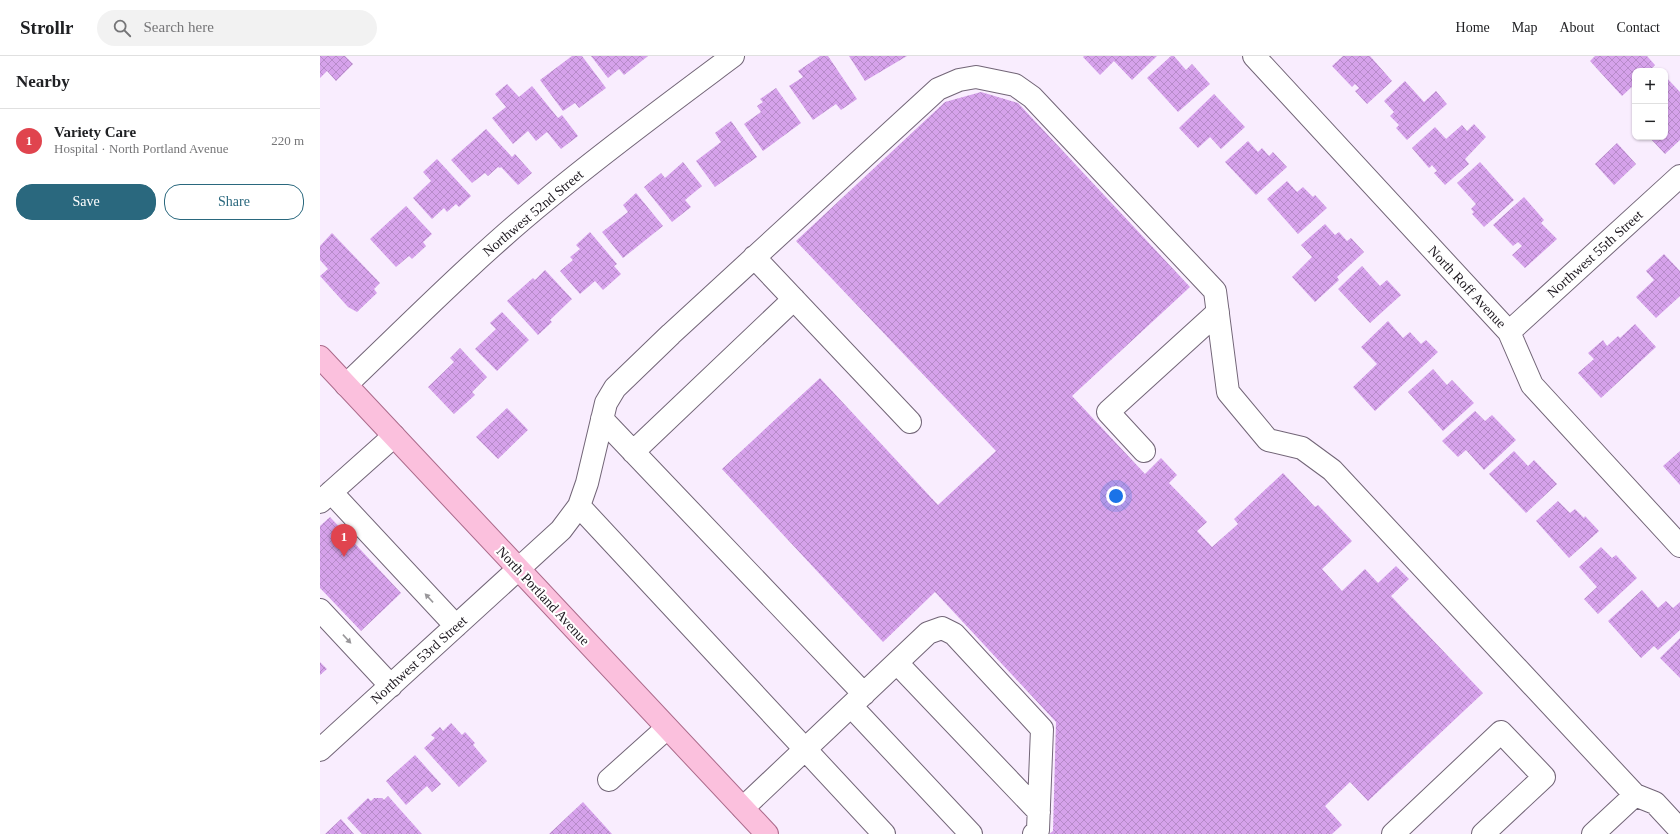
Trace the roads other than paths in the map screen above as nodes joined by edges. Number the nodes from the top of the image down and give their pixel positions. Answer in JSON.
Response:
{"nodes":[{"id":1,"x":733,"y":56,"type":"edge"},
{"id":2,"x":1254,"y":56,"type":"edge"},
{"id":3,"x":1680,"y":176,"type":"edge"},
{"id":4,"x":754,"y":257,"type":"junction"},
{"id":5,"x":794,"y":299,"type":"junction"},
{"id":6,"x":1218,"y":312,"type":"junction"},
{"id":7,"x":1509,"y":332,"type":"junction"},
{"id":8,"x":320,"y":357,"type":"edge"},
{"id":9,"x":346,"y":385,"type":"junction"},
{"id":10,"x":602,"y":419,"type":"junction"},
{"id":11,"x":910,"y":422,"type":"dead end"},
{"id":12,"x":394,"y":436,"type":"junction"},
{"id":13,"x":1144,"y":451,"type":"dead end"},
{"id":14,"x":633,"y":452,"type":"junction"},
{"id":15,"x":329,"y":497,"type":"edge"},
{"id":16,"x":579,"y":506,"type":"junction"},
{"id":17,"x":320,"y":514,"type":"edge"},
{"id":18,"x":1680,"y":546,"type":"edge"},
{"id":19,"x":519,"y":570,"type":"junction"},
{"id":20,"x":320,"y":610,"type":"edge"},
{"id":21,"x":456,"y":626,"type":"junction"},
{"id":22,"x":897,"y":663,"type":"junction"},
{"id":23,"x":391,"y":686,"type":"junction"},
{"id":24,"x":858,"y":700,"type":"junction"},
{"id":25,"x":667,"y":728,"type":"junction"},
{"id":26,"x":805,"y":749,"type":"junction"},
{"id":27,"x":320,"y":750,"type":"edge"},
{"id":28,"x":609,"y":780,"type":"dead end"},
{"id":29,"x":1635,"y":795,"type":"junction"},
{"id":30,"x":743,"y":808,"type":"junction"},
{"id":31,"x":1039,"y":812,"type":"junction"},
{"id":32,"x":1680,"y":830,"type":"edge"},
{"id":33,"x":767,"y":834,"type":"edge"},
{"id":34,"x":884,"y":834,"type":"edge"},
{"id":35,"x":971,"y":834,"type":"edge"},
{"id":36,"x":1034,"y":834,"type":"edge"},
{"id":37,"x":1393,"y":834,"type":"edge"},
{"id":38,"x":1483,"y":834,"type":"edge"},
{"id":39,"x":1594,"y":834,"type":"edge"}],
"edges":[{"from":1,"to":9,"type":"street","name":"Northwest 52nd Street"},
{"from":2,"to":7,"type":"street","name":"North Roff Avenue"},
{"from":3,"to":7,"type":"street","name":"Northwest 55th Street"},
{"from":4,"to":5,"type":"street"},
{"from":4,"to":6,"type":"street","name":"Northwest 53rd Street"},
{"from":4,"to":10,"type":"street","name":"Northwest 53rd Street"},
{"from":5,"to":11,"type":"street"},
{"from":5,"to":14,"type":"street"},
{"from":6,"to":13,"type":"street"},
{"from":6,"to":29,"type":"street","name":"Northwest 53rd Street"},
{"from":7,"to":18,"type":"street","name":"North Roff Avenue"},
{"from":8,"to":9,"type":"main road","name":"North Portland Avenue"},
{"from":9,"to":12,"type":"main road","name":"North Portland Avenue"},
{"from":10,"to":14,"type":"street"},
{"from":10,"to":16,"type":"street","name":"Northwest 53rd Street"},
{"from":12,"to":15,"type":"street"},
{"from":12,"to":19,"type":"main road","name":"North Portland Avenue"},
{"from":14,"to":24,"type":"street"},
{"from":15,"to":17,"type":"street"},
{"from":21,"to":15,"type":"street","one_way":true},
{"from":16,"to":19,"type":"street","name":"Northwest 53rd Street"},
{"from":16,"to":26,"type":"street"},
{"from":19,"to":21,"type":"street","name":"Northwest 53rd Street"},
{"from":19,"to":25,"type":"main road","name":"North Portland Avenue"},
{"from":20,"to":23,"type":"street","one_way":true},
{"from":21,"to":23,"type":"street","name":"Northwest 53rd Street"},
{"from":22,"to":24,"type":"street"},
{"from":22,"to":31,"type":"street"},
{"from":22,"to":31,"type":"street"},
{"from":23,"to":27,"type":"street","name":"Northwest 53rd Street"},
{"from":24,"to":26,"type":"street"},
{"from":24,"to":35,"type":"street"},
{"from":25,"to":28,"type":"street"},
{"from":25,"to":30,"type":"main road","name":"North Portland Avenue"},
{"from":26,"to":30,"type":"street"},
{"from":26,"to":34,"type":"street"},
{"from":29,"to":32,"type":"street"},
{"from":29,"to":39,"type":"street"},
{"from":30,"to":33,"type":"main road","name":"North Portland Avenue"},
{"from":31,"to":36,"type":"street"},
{"from":37,"to":38,"type":"street"}]}
